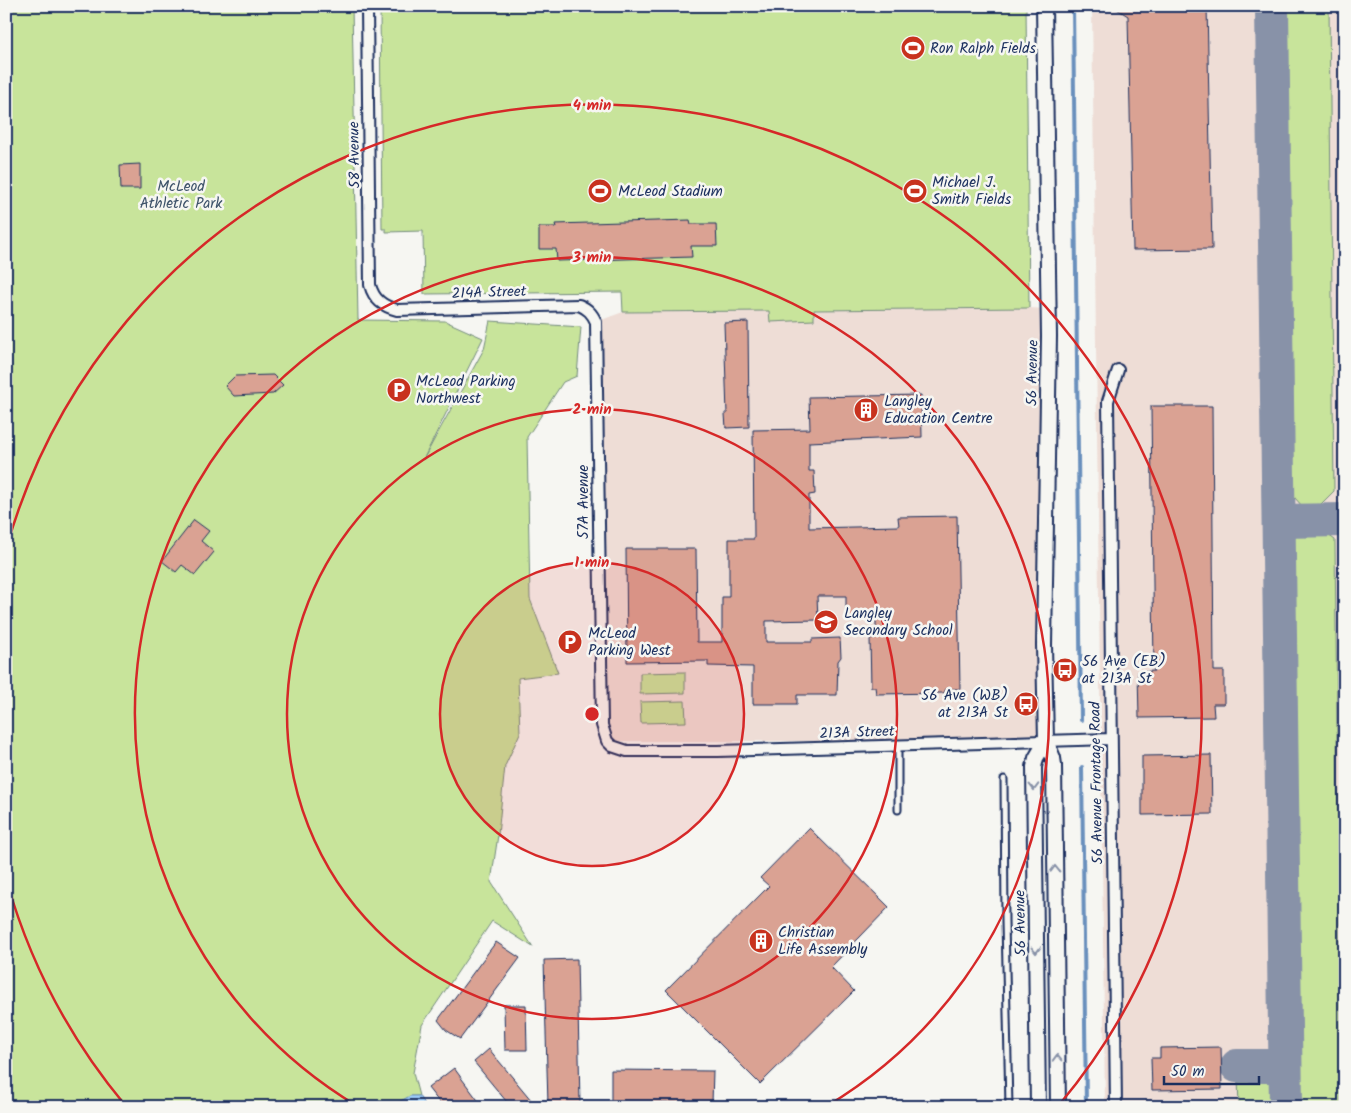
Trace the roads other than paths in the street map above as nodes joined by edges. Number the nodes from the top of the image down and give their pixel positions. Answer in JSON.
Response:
{"nodes":[{"id":1,"x":367,"y":6,"type":"edge"},
{"id":2,"x":1044,"y":6,"type":"edge"},
{"id":3,"x":377,"y":301,"type":"joint"},
{"id":4,"x":596,"y":322,"type":"joint"},
{"id":5,"x":1118,"y":370,"type":"dead end"},
{"id":6,"x":1111,"y":740,"type":"junction"},
{"id":7,"x":607,"y":741,"type":"joint"},
{"id":8,"x":1046,"y":741,"type":"junction"},
{"id":9,"x":898,"y":746,"type":"junction"},
{"id":10,"x":1004,"y":778,"type":"dead end"},
{"id":11,"x":898,"y":810,"type":"dead end"},
{"id":12,"x":1009,"y":1107,"type":"edge"},
{"id":13,"x":1038,"y":1107,"type":"edge"},
{"id":14,"x":1058,"y":1107,"type":"edge"},
{"id":15,"x":1116,"y":1107,"type":"edge"}],
"edges":[{"from":1,"to":3,"type":"street","name":"58 Avenue"},
{"from":2,"to":8,"type":"main road","name":"56 Avenue"},
{"from":3,"to":4,"type":"street","name":"214A Street"},
{"from":4,"to":7,"type":"street","name":"57A Avenue"},
{"from":5,"to":6,"type":"street","name":"56 Avenue Frontage Road"},
{"from":6,"to":8,"type":"street","name":"213A Street"},
{"from":6,"to":15,"type":"street","name":"56 Avenue Frontage Road"},
{"from":7,"to":9,"type":"street","name":"213A Street"},
{"from":8,"to":9,"type":"street","name":"213A Street"},
{"from":8,"to":13,"type":"main road","name":"56 Avenue","one_way":true},
{"from":14,"to":8,"type":"main road","name":"56 Avenue","one_way":true},
{"from":9,"to":11,"type":"lane"},
{"from":10,"to":12,"type":"lane"}]}
